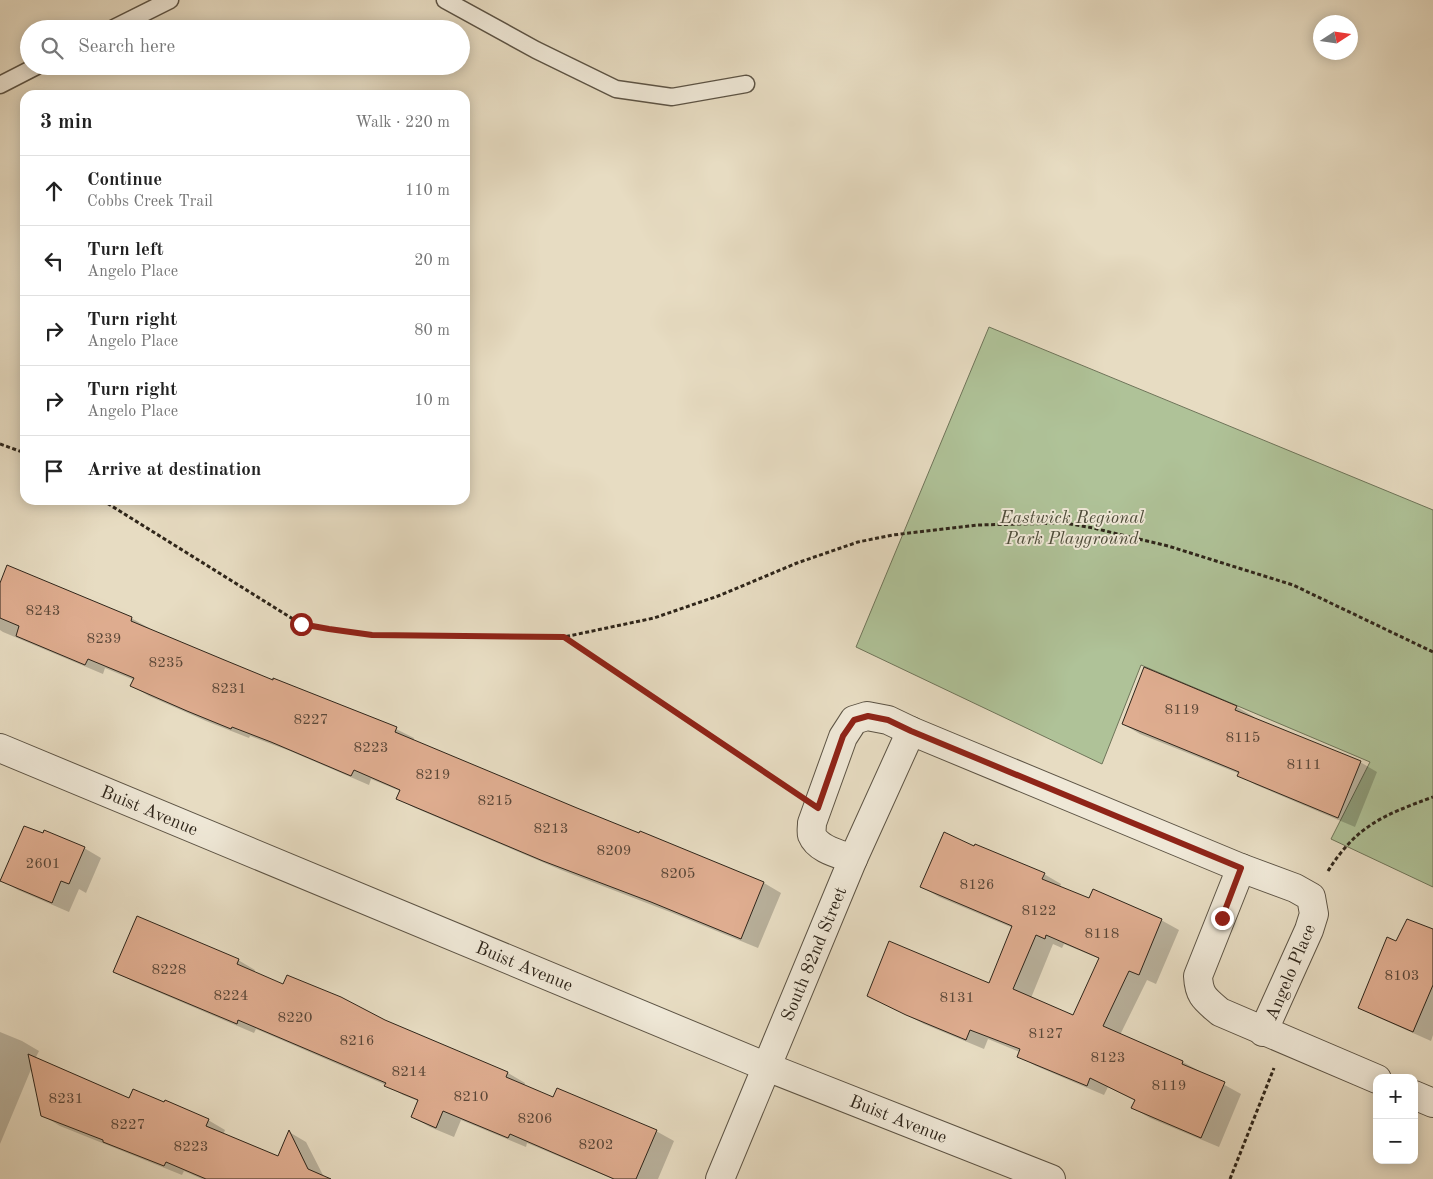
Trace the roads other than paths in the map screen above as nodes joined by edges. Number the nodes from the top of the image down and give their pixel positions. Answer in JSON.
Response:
{"nodes":[{"id":1,"x":170,"y":0,"type":"edge"},
{"id":2,"x":445,"y":0,"type":"edge"},
{"id":3,"x":130,"y":20,"type":"edge"},
{"id":4,"x":20,"y":75,"type":"edge"},
{"id":5,"x":746,"y":84,"type":"dead end"},
{"id":6,"x":0,"y":85,"type":"edge"},
{"id":7,"x":911,"y":731,"type":"junction"},
{"id":8,"x":0,"y":748,"type":"edge"},
{"id":9,"x":853,"y":859,"type":"junction"},
{"id":10,"x":1241,"y":868,"type":"junction"},
{"id":11,"x":1274,"y":1036,"type":"junction"},
{"id":12,"x":767,"y":1067,"type":"junction"},
{"id":13,"x":1373,"y":1077,"type":"edge"},
{"id":14,"x":1418,"y":1097,"type":"edge"},
{"id":15,"x":1433,"y":1103,"type":"edge"},
{"id":16,"x":720,"y":1179,"type":"edge"},
{"id":17,"x":1051,"y":1179,"type":"edge"}],
"edges":[{"from":1,"to":3,"type":"lane"},
{"from":2,"to":5,"type":"lane"},
{"from":4,"to":6,"type":"lane"},
{"from":7,"to":9,"type":"street","name":"South 82nd Street"},
{"from":7,"to":9,"type":"street","name":"Angelo Place"},
{"from":7,"to":10,"type":"street","name":"Angelo Place"},
{"from":8,"to":12,"type":"street","name":"Buist Avenue"},
{"from":9,"to":12,"type":"street","name":"South 82nd Street"},
{"from":10,"to":11,"type":"street","name":"Angelo Place"},
{"from":10,"to":11,"type":"street","name":"Angelo Place"},
{"from":11,"to":13,"type":"street","name":"Angelo Place"},
{"from":12,"to":16,"type":"street","name":"South 82nd Street"},
{"from":12,"to":17,"type":"street","name":"Buist Avenue"},
{"from":14,"to":15,"type":"street"}]}
